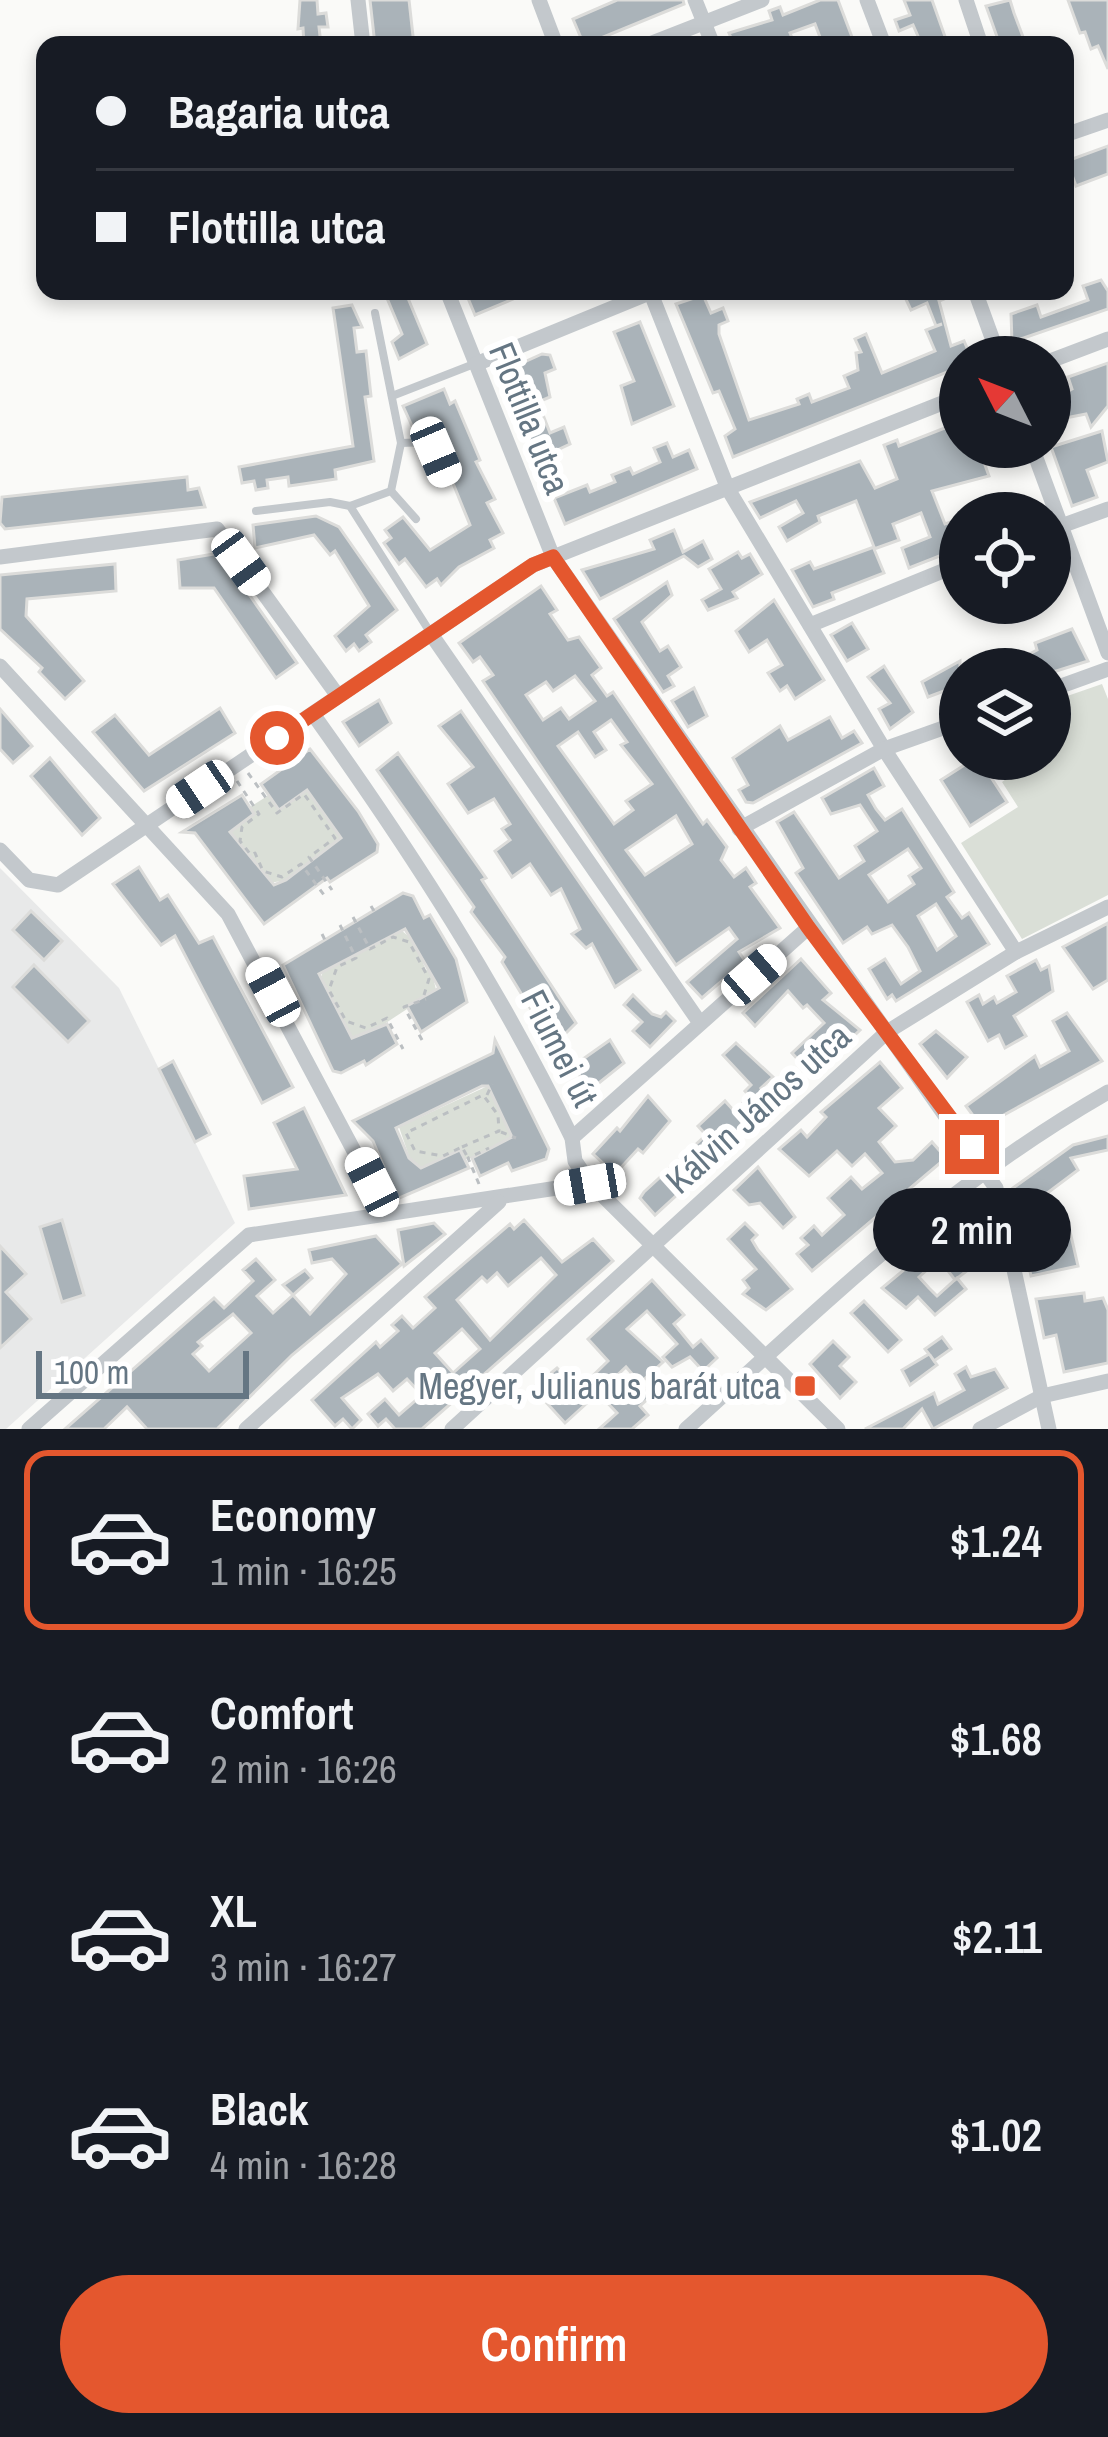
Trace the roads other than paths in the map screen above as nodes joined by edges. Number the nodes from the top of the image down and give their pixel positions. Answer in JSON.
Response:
{"nodes":[{"id":1,"x":358,"y":0,"type":"edge"},
{"id":2,"x":539,"y":0,"type":"edge"},
{"id":3,"x":695,"y":0,"type":"edge"},
{"id":4,"x":762,"y":0,"type":"edge"},
{"id":5,"x":867,"y":0,"type":"edge"},
{"id":6,"x":966,"y":0,"type":"edge"},
{"id":7,"x":704,"y":23,"type":"junction"},
{"id":8,"x":362,"y":36,"type":"edge"},
{"id":9,"x":553,"y":36,"type":"edge"},
{"id":10,"x":670,"y":36,"type":"edge"},
{"id":11,"x":709,"y":36,"type":"edge"},
{"id":12,"x":881,"y":36,"type":"edge"},
{"id":13,"x":979,"y":36,"type":"edge"},
{"id":14,"x":1108,"y":120,"type":"edge"},
{"id":15,"x":1074,"y":132,"type":"edge"},
{"id":16,"x":451,"y":300,"type":"edge"},
{"id":17,"x":632,"y":300,"type":"edge"},
{"id":18,"x":654,"y":300,"type":"edge"},
{"id":19,"x":978,"y":300,"type":"edge"},
{"id":20,"x":375,"y":313,"type":"dead end"},
{"id":21,"x":991,"y":336,"type":"edge"},
{"id":22,"x":1108,"y":339,"type":"edge"},
{"id":23,"x":1071,"y":353,"type":"edge"},
{"id":24,"x":476,"y":364,"type":"junction"},
{"id":25,"x":392,"y":396,"type":"junction"},
{"id":26,"x":939,"y":404,"type":"edge"},
{"id":27,"x":400,"y":443,"type":"junction"},
{"id":28,"x":447,"y":478,"type":"dead end"},
{"id":29,"x":728,"y":489,"type":"junction"},
{"id":30,"x":391,"y":491,"type":"junction"},
{"id":31,"x":350,"y":506,"type":"junction"},
{"id":32,"x":1108,"y":509,"type":"edge"},
{"id":33,"x":256,"y":511,"type":"dead end"},
{"id":34,"x":416,"y":519,"type":"dead end"},
{"id":35,"x":1071,"y":523,"type":"edge"},
{"id":36,"x":0,"y":557,"type":"edge"},
{"id":37,"x":553,"y":557,"type":"junction"},
{"id":38,"x":1071,"y":564,"type":"edge"},
{"id":39,"x":939,"y":573,"type":"edge"},
{"id":40,"x":810,"y":625,"type":"junction"},
{"id":41,"x":431,"y":634,"type":"junction"},
{"id":42,"x":1108,"y":653,"type":"edge"},
{"id":43,"x":0,"y":665,"type":"edge"},
{"id":44,"x":1108,"y":669,"type":"edge"},
{"id":45,"x":1071,"y":682,"type":"edge"},
{"id":46,"x":338,"y":696,"type":"junction"},
{"id":47,"x":313,"y":714,"type":"junction"},
{"id":48,"x":939,"y":729,"type":"edge"},
{"id":49,"x":884,"y":749,"type":"junction"},
{"id":50,"x":144,"y":827,"type":"junction"},
{"id":51,"x":739,"y":829,"type":"junction"},
{"id":52,"x":0,"y":850,"type":"edge"},
{"id":53,"x":1108,"y":907,"type":"edge"},
{"id":54,"x":808,"y":927,"type":"junction"},
{"id":55,"x":1016,"y":952,"type":"junction"},
{"id":56,"x":700,"y":1023,"type":"junction"},
{"id":57,"x":887,"y":1032,"type":"junction"},
{"id":58,"x":1108,"y":1092,"type":"edge"},
{"id":59,"x":572,"y":1138,"type":"junction"},
{"id":60,"x":985,"y":1169,"type":"junction"},
{"id":61,"x":590,"y":1184,"type":"junction"},
{"id":62,"x":494,"y":1201,"type":"junction"},
{"id":63,"x":387,"y":1214,"type":"junction"},
{"id":64,"x":650,"y":1247,"type":"junction"},
{"id":65,"x":764,"y":1359,"type":"junction"},
{"id":66,"x":1108,"y":1381,"type":"edge"},
{"id":67,"x":1042,"y":1396,"type":"junction"},
{"id":68,"x":29,"y":1429,"type":"edge"},
{"id":69,"x":246,"y":1429,"type":"edge"},
{"id":70,"x":452,"y":1429,"type":"edge"},
{"id":71,"x":686,"y":1429,"type":"edge"},
{"id":72,"x":838,"y":1429,"type":"edge"},
{"id":73,"x":980,"y":1429,"type":"edge"},
{"id":74,"x":1049,"y":1429,"type":"edge"}],
"edges":[{"from":1,"to":8,"type":"street"},
{"from":2,"to":9,"type":"street"},
{"from":3,"to":7,"type":"street"},
{"from":4,"to":7,"type":"street"},
{"from":5,"to":12,"type":"street"},
{"from":6,"to":13,"type":"street"},
{"from":7,"to":10,"type":"street"},
{"from":7,"to":11,"type":"street"},
{"from":14,"to":15,"type":"street"},
{"from":16,"to":24,"type":"street","name":"Flottilla utca"},
{"from":17,"to":24,"type":"street"},
{"from":18,"to":29,"type":"street"},
{"from":19,"to":21,"type":"street"},
{"from":20,"to":25,"type":"lane"},
{"from":22,"to":23,"type":"street"},
{"from":24,"to":25,"type":"lane"},
{"from":24,"to":37,"type":"street","name":"Flottilla utca"},
{"from":25,"to":27,"type":"lane"},
{"from":26,"to":29,"type":"street"},
{"from":27,"to":28,"type":"lane"},
{"from":27,"to":30,"type":"lane"},
{"from":29,"to":37,"type":"street"},
{"from":29,"to":40,"type":"street"},
{"from":30,"to":31,"type":"lane"},
{"from":30,"to":34,"type":"lane"},
{"from":31,"to":33,"type":"lane"},
{"from":31,"to":41,"type":"lane"},
{"from":32,"to":35,"type":"street"},
{"from":36,"to":46,"type":"street"},
{"from":37,"to":41,"type":"street"},
{"from":37,"to":51,"type":"street","name":"Flottilla utca"},
{"from":38,"to":42,"type":"street"},
{"from":39,"to":40,"type":"street"},
{"from":40,"to":49,"type":"street"},
{"from":41,"to":46,"type":"street"},
{"from":41,"to":56,"type":"street"},
{"from":43,"to":50,"type":"street"},
{"from":44,"to":45,"type":"street"},
{"from":46,"to":47,"type":"street"},
{"from":47,"to":50,"type":"street"},
{"from":47,"to":59,"type":"street","name":"Fiumei út"},
{"from":48,"to":49,"type":"street"},
{"from":49,"to":51,"type":"street"},
{"from":49,"to":55,"type":"street"},
{"from":50,"to":52,"type":"street"},
{"from":50,"to":63,"type":"street"},
{"from":51,"to":54,"type":"street","name":"Flottilla utca"},
{"from":53,"to":55,"type":"street","name":"Kálvin János utca"},
{"from":54,"to":56,"type":"street"},
{"from":54,"to":57,"type":"street","name":"Flottilla utca"},
{"from":55,"to":57,"type":"street","name":"Kálvin János utca"},
{"from":56,"to":59,"type":"street"},
{"from":57,"to":60,"type":"street","name":"Flottilla utca"},
{"from":57,"to":64,"type":"street","name":"Kálvin János utca"},
{"from":58,"to":60,"type":"street"},
{"from":59,"to":61,"type":"street","name":"Fiumei út"},
{"from":60,"to":65,"type":"street"},
{"from":60,"to":67,"type":"street","name":"Flottilla utca"},
{"from":61,"to":62,"type":"street"},
{"from":61,"to":64,"type":"street","name":"Fiumei út"},
{"from":62,"to":63,"type":"street"},
{"from":62,"to":69,"type":"street"},
{"from":63,"to":68,"type":"street"},
{"from":64,"to":65,"type":"street","name":"Fiumei út"},
{"from":64,"to":70,"type":"street","name":"Kálvin János utca"},
{"from":65,"to":71,"type":"street"},
{"from":65,"to":72,"type":"street","name":"Fiumei út"},
{"from":66,"to":67,"type":"street"},
{"from":67,"to":73,"type":"street"},
{"from":67,"to":74,"type":"street","name":"Flottilla utca"}]}
